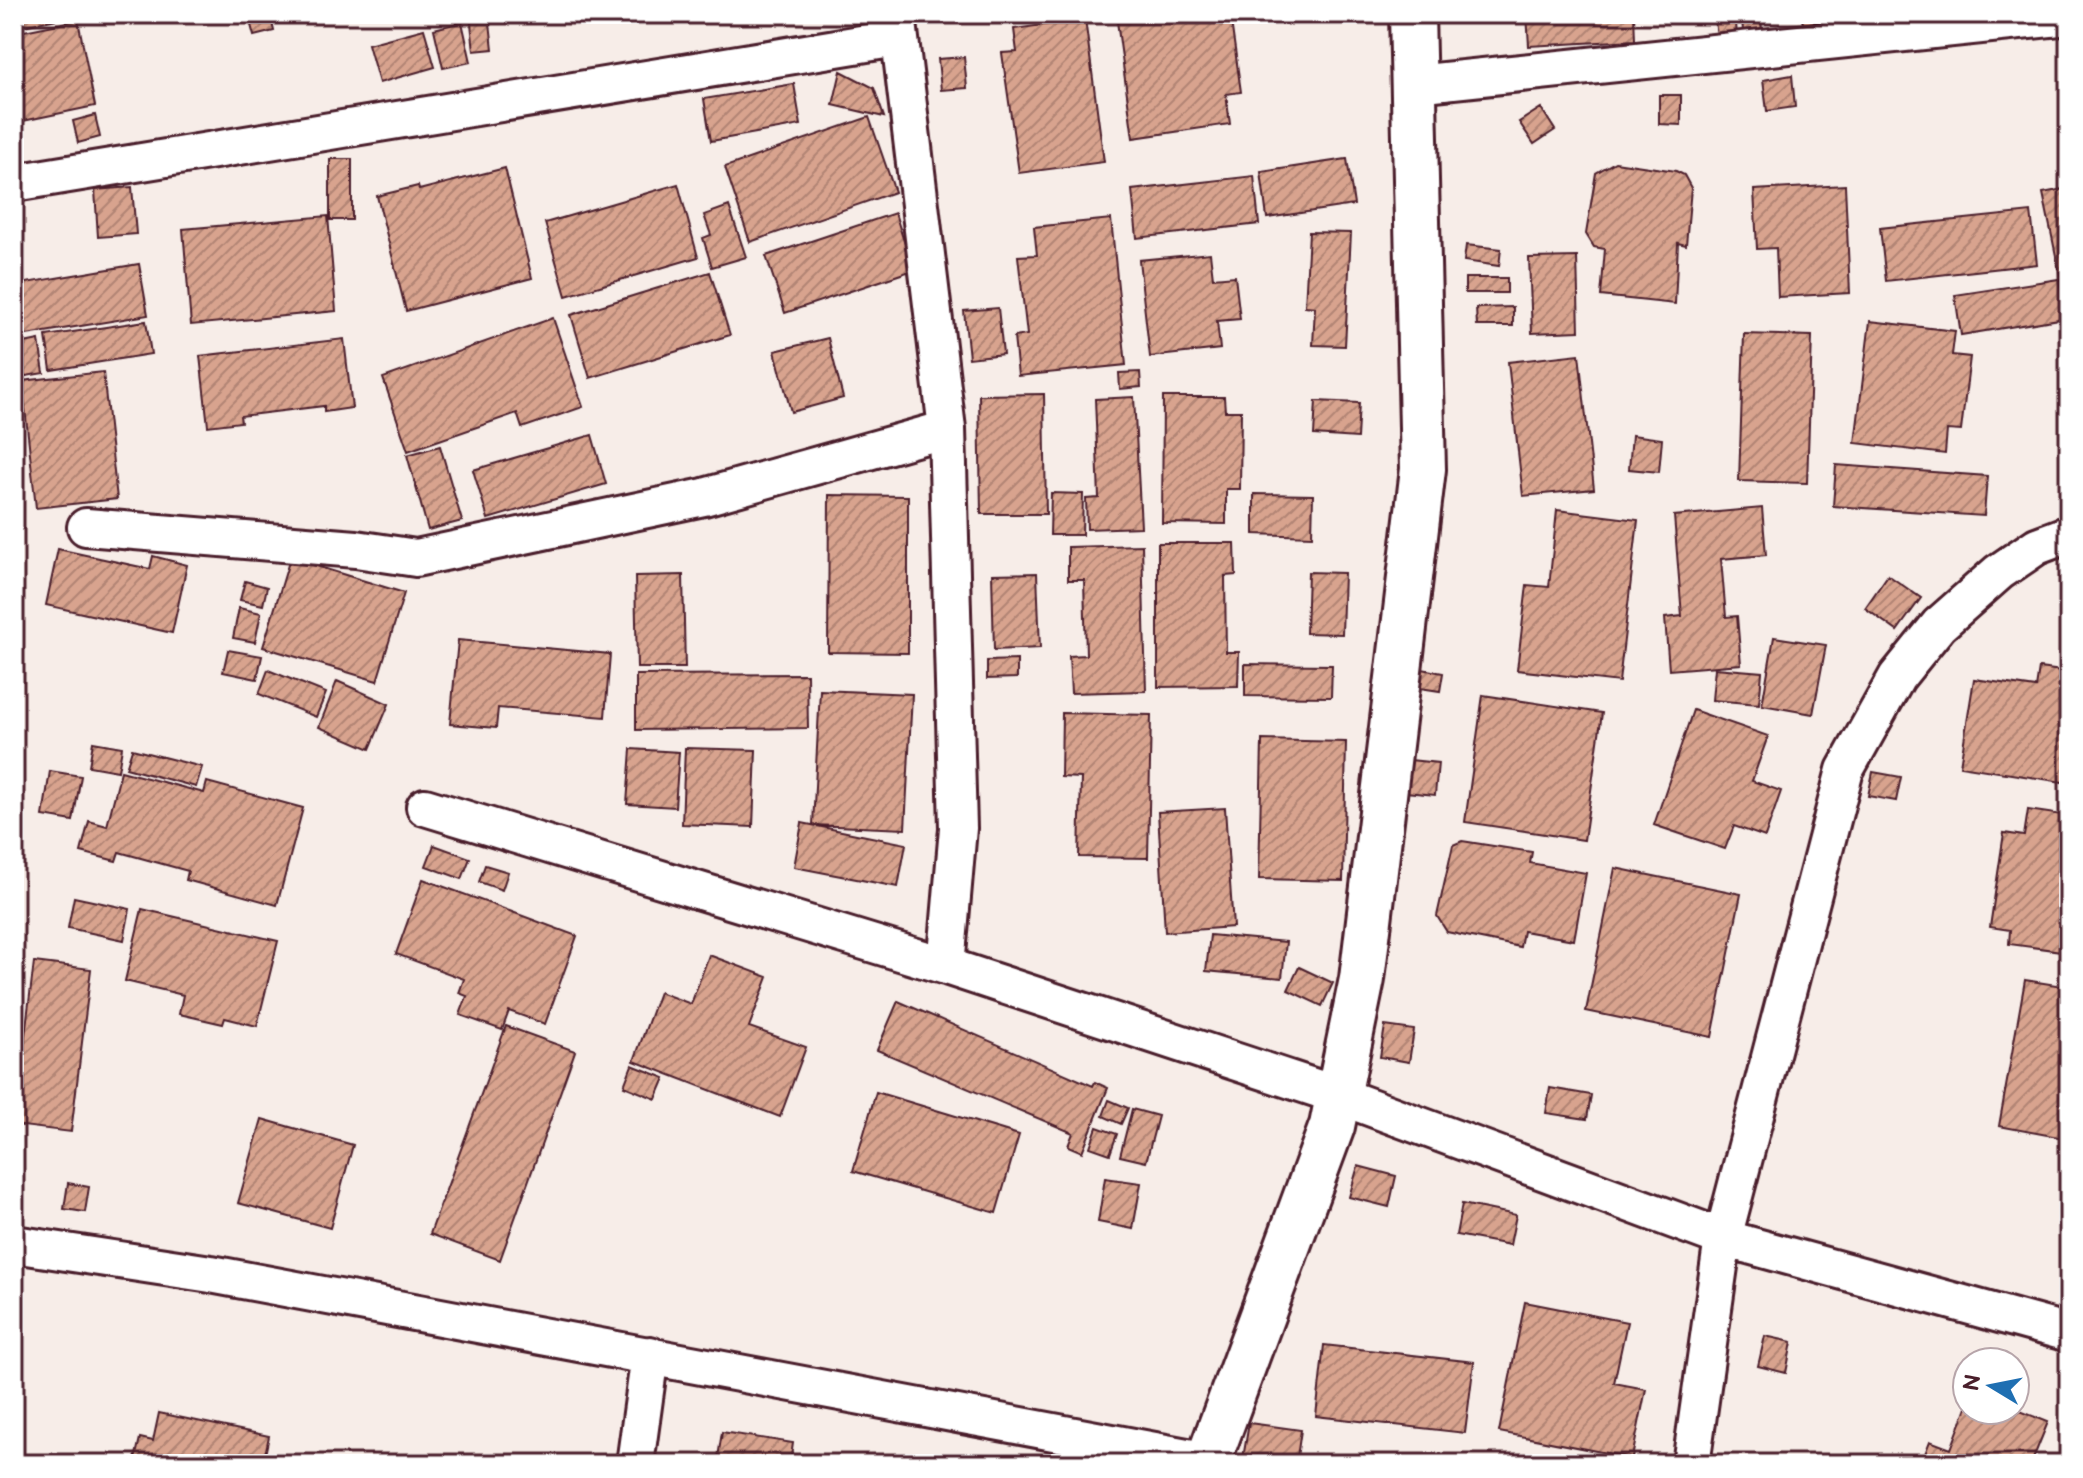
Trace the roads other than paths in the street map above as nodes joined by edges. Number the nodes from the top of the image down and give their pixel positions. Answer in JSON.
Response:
{"nodes":[{"id":1,"x":1412,"y":14,"type":"edge"},
{"id":2,"x":2069,"y":16,"type":"edge"},
{"id":3,"x":897,"y":26,"type":"edge"},
{"id":4,"x":1415,"y":84,"type":"junction"},
{"id":5,"x":14,"y":183,"type":"edge"},
{"id":6,"x":947,"y":429,"type":"junction"},
{"id":7,"x":86,"y":527,"type":"dead end"},
{"id":8,"x":2069,"y":534,"type":"edge"},
{"id":9,"x":425,"y":807,"type":"dead end"},
{"id":10,"x":946,"y":966,"type":"junction"},
{"id":11,"x":1340,"y":1096,"type":"junction"},
{"id":12,"x":1723,"y":1238,"type":"junction"},
{"id":13,"x":14,"y":1244,"type":"edge"},
{"id":14,"x":2069,"y":1333,"type":"edge"},
{"id":15,"x":650,"y":1355,"type":"junction"},
{"id":16,"x":1208,"y":1462,"type":"edge"},
{"id":17,"x":635,"y":1464,"type":"edge"},
{"id":18,"x":1691,"y":1464,"type":"edge"}],
"edges":[{"from":1,"to":4,"type":"street"},
{"from":2,"to":4,"type":"street"},
{"from":3,"to":5,"type":"street"},
{"from":3,"to":6,"type":"street"},
{"from":4,"to":11,"type":"street"},
{"from":6,"to":7,"type":"street"},
{"from":6,"to":10,"type":"street"},
{"from":8,"to":12,"type":"street"},
{"from":9,"to":10,"type":"street"},
{"from":10,"to":11,"type":"street"},
{"from":11,"to":12,"type":"street"},
{"from":11,"to":16,"type":"street"},
{"from":12,"to":14,"type":"street"},
{"from":12,"to":18,"type":"street"},
{"from":13,"to":15,"type":"street"},
{"from":15,"to":16,"type":"street"},
{"from":15,"to":17,"type":"street"}]}
